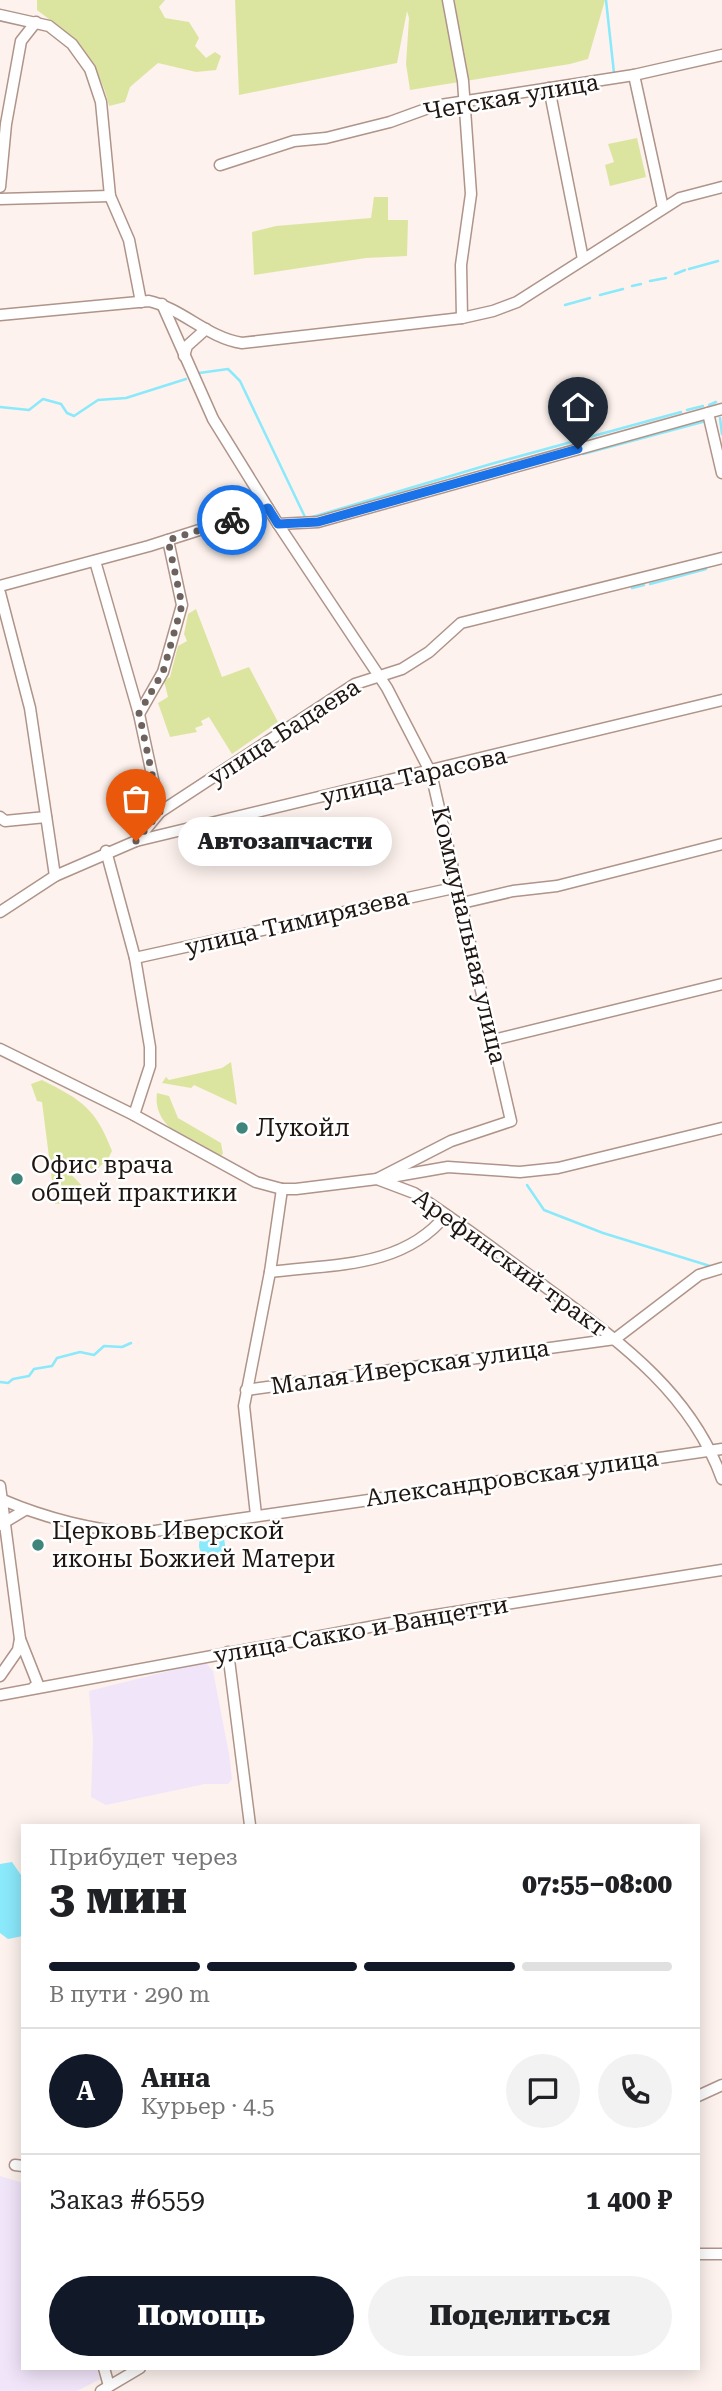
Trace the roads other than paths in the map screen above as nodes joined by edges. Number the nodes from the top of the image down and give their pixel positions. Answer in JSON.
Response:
{"nodes":[{"id":1,"x":448,"y":0,"type":"edge"},
{"id":2,"x":0,"y":15,"type":"edge"},
{"id":3,"x":36,"y":22,"type":"junction"},
{"id":4,"x":722,"y":55,"type":"edge"},
{"id":5,"x":634,"y":75,"type":"junction"},
{"id":6,"x":549,"y":88,"type":"junction"},
{"id":7,"x":463,"y":102,"type":"junction"},
{"id":8,"x":220,"y":165,"type":"dead end"},
{"id":9,"x":0,"y":187,"type":"edge"},
{"id":10,"x":722,"y":187,"type":"edge"},
{"id":11,"x":110,"y":196,"type":"junction"},
{"id":12,"x":0,"y":198,"type":"edge"},
{"id":13,"x":663,"y":208,"type":"junction"},
{"id":14,"x":583,"y":259,"type":"junction"},
{"id":15,"x":141,"y":302,"type":"junction"},
{"id":16,"x":162,"y":304,"type":"junction"},
{"id":17,"x":0,"y":315,"type":"edge"},
{"id":18,"x":463,"y":318,"type":"junction"},
{"id":19,"x":206,"y":329,"type":"junction"},
{"id":20,"x":184,"y":356,"type":"junction"},
{"id":21,"x":722,"y":409,"type":"edge"},
{"id":22,"x":708,"y":413,"type":"junction"},
{"id":23,"x":722,"y":473,"type":"edge"},
{"id":24,"x":268,"y":508,"type":"junction"},
{"id":25,"x":278,"y":524,"type":"junction"},
{"id":26,"x":168,"y":540,"type":"junction"},
{"id":27,"x":722,"y":558,"type":"edge"},
{"id":28,"x":94,"y":561,"type":"junction"},
{"id":29,"x":0,"y":586,"type":"edge"},
{"id":30,"x":0,"y":593,"type":"edge"},
{"id":31,"x":380,"y":677,"type":"junction"},
{"id":32,"x":722,"y":701,"type":"edge"},
{"id":33,"x":139,"y":713,"type":"junction"},
{"id":34,"x":431,"y":773,"type":"junction"},
{"id":35,"x":160,"y":812,"type":"junction"},
{"id":36,"x":0,"y":817,"type":"edge"},
{"id":37,"x":46,"y":817,"type":"junction"},
{"id":38,"x":136,"y":841,"type":"junction"},
{"id":39,"x":722,"y":844,"type":"edge"},
{"id":40,"x":106,"y":852,"type":"junction"},
{"id":41,"x":55,"y":876,"type":"junction"},
{"id":42,"x":458,"y":887,"type":"junction"},
{"id":43,"x":462,"y":903,"type":"junction"},
{"id":44,"x":0,"y":912,"type":"edge"},
{"id":45,"x":135,"y":958,"type":"junction"},
{"id":46,"x":722,"y":984,"type":"edge"},
{"id":47,"x":493,"y":1040,"type":"junction"},
{"id":48,"x":0,"y":1049,"type":"edge"},
{"id":49,"x":134,"y":1115,"type":"junction"},
{"id":50,"x":722,"y":1128,"type":"edge"},
{"id":51,"x":377,"y":1179,"type":"junction"},
{"id":52,"x":282,"y":1189,"type":"junction"},
{"id":53,"x":446,"y":1215,"type":"junction"},
{"id":54,"x":722,"y":1268,"type":"edge"},
{"id":55,"x":270,"y":1272,"type":"junction"},
{"id":56,"x":615,"y":1339,"type":"junction"},
{"id":57,"x":246,"y":1390,"type":"junction"},
{"id":58,"x":722,"y":1449,"type":"edge"},
{"id":59,"x":709,"y":1450,"type":"junction"},
{"id":60,"x":722,"y":1479,"type":"edge"},
{"id":61,"x":0,"y":1486,"type":"edge"},
{"id":62,"x":3,"y":1500,"type":"junction"},
{"id":63,"x":25,"y":1510,"type":"junction"},
{"id":64,"x":256,"y":1515,"type":"junction"},
{"id":65,"x":2,"y":1523,"type":"edge"},
{"id":66,"x":722,"y":1570,"type":"edge"},
{"id":67,"x":20,"y":1639,"type":"junction"},
{"id":68,"x":228,"y":1652,"type":"junction"},
{"id":69,"x":0,"y":1676,"type":"edge"},
{"id":70,"x":39,"y":1687,"type":"junction"},
{"id":71,"x":0,"y":1695,"type":"edge"},
{"id":72,"x":250,"y":1824,"type":"edge"},
{"id":73,"x":722,"y":2085,"type":"edge"},
{"id":74,"x":700,"y":2095,"type":"edge"},
{"id":75,"x":722,"y":2254,"type":"edge"},
{"id":76,"x":700,"y":2255,"type":"edge"},
{"id":77,"x":104,"y":2370,"type":"edge"},
{"id":78,"x":138,"y":2370,"type":"edge"},
{"id":79,"x":105,"y":2389,"type":"edge"}],
"edges":[{"from":1,"to":7,"type":"street"},
{"from":2,"to":3,"type":"street"},
{"from":3,"to":9,"type":"street"},
{"from":3,"to":11,"type":"street"},
{"from":4,"to":5,"type":"street","name":"Чегская улица"},
{"from":5,"to":6,"type":"street","name":"Чегская улица"},
{"from":5,"to":13,"type":"street"},
{"from":6,"to":7,"type":"street","name":"Чегская улица"},
{"from":6,"to":14,"type":"street"},
{"from":7,"to":8,"type":"street","name":"Чегская улица"},
{"from":7,"to":18,"type":"street"},
{"from":10,"to":13,"type":"street"},
{"from":11,"to":12,"type":"street"},
{"from":11,"to":15,"type":"street"},
{"from":13,"to":14,"type":"street"},
{"from":14,"to":18,"type":"street"},
{"from":15,"to":16,"type":"street"},
{"from":15,"to":17,"type":"street"},
{"from":16,"to":19,"type":"street"},
{"from":16,"to":20,"type":"street","name":"Коммунальная улица"},
{"from":18,"to":19,"type":"street"},
{"from":19,"to":20,"type":"street"},
{"from":20,"to":24,"type":"street","name":"Коммунальная улица"},
{"from":21,"to":22,"type":"street"},
{"from":22,"to":23,"type":"street"},
{"from":22,"to":25,"type":"street"},
{"from":24,"to":25,"type":"street","name":"Коммунальная улица"},
{"from":24,"to":26,"type":"street"},
{"from":25,"to":31,"type":"street","name":"Коммунальная улица"},
{"from":26,"to":28,"type":"street"},
{"from":26,"to":33,"type":"street"},
{"from":27,"to":31,"type":"street","name":"улица Бадаева"},
{"from":28,"to":29,"type":"street"},
{"from":28,"to":33,"type":"street"},
{"from":30,"to":37,"type":"street"},
{"from":31,"to":34,"type":"street","name":"Коммунальная улица"},
{"from":31,"to":35,"type":"street","name":"улица Бадаева"},
{"from":32,"to":34,"type":"street","name":"улица Тарасова"},
{"from":33,"to":35,"type":"street"},
{"from":34,"to":38,"type":"street","name":"улица Тарасова"},
{"from":34,"to":42,"type":"street","name":"Коммунальная улица"},
{"from":35,"to":38,"type":"street","name":"улица Бадаева"},
{"from":36,"to":37,"type":"street"},
{"from":37,"to":41,"type":"street"},
{"from":38,"to":40,"type":"street","name":"улица Тарасова"},
{"from":39,"to":43,"type":"street"},
{"from":40,"to":41,"type":"street"},
{"from":40,"to":45,"type":"street"},
{"from":41,"to":44,"type":"street"},
{"from":42,"to":43,"type":"street","name":"Коммунальная улица"},
{"from":42,"to":45,"type":"street","name":"улица Тимирязева"},
{"from":43,"to":47,"type":"street","name":"Коммунальная улица"},
{"from":45,"to":49,"type":"street"},
{"from":46,"to":47,"type":"street"},
{"from":47,"to":51,"type":"street","name":"Коммунальная улица"},
{"from":48,"to":49,"type":"street","name":"Арефинский тракт"},
{"from":49,"to":52,"type":"street","name":"Арефинский тракт"},
{"from":50,"to":51,"type":"street"},
{"from":51,"to":52,"type":"street","name":"Арефинский тракт"},
{"from":51,"to":53,"type":"street","name":"Арефинский тракт"},
{"from":52,"to":55,"type":"street"},
{"from":53,"to":55,"type":"street"},
{"from":53,"to":56,"type":"street","name":"Арефинский тракт"},
{"from":54,"to":56,"type":"street"},
{"from":55,"to":57,"type":"street"},
{"from":56,"to":57,"type":"street","name":"Малая Иверская улица"},
{"from":56,"to":59,"type":"street","name":"Арефинский тракт"},
{"from":57,"to":64,"type":"street"},
{"from":58,"to":59,"type":"street"},
{"from":59,"to":60,"type":"street","name":"Арефинский тракт"},
{"from":59,"to":64,"type":"street","name":"Александровская улица"},
{"from":61,"to":62,"type":"street"},
{"from":62,"to":63,"type":"street","name":"Александровская улица"},
{"from":62,"to":65,"type":"street"},
{"from":63,"to":64,"type":"street","name":"Александровская улица"},
{"from":63,"to":65,"type":"street"},
{"from":65,"to":67,"type":"street"},
{"from":66,"to":68,"type":"street","name":"улица Сакко и Ванцетти"},
{"from":67,"to":69,"type":"street"},
{"from":67,"to":70,"type":"street"},
{"from":68,"to":70,"type":"street","name":"улица Сакко и Ванцетти"},
{"from":68,"to":72,"type":"street"},
{"from":70,"to":71,"type":"street","name":"улица Сакко и Ванцетти"},
{"from":73,"to":74,"type":"street"},
{"from":75,"to":76,"type":"street"},
{"from":77,"to":79,"type":"street"},
{"from":78,"to":79,"type":"street"}]}
